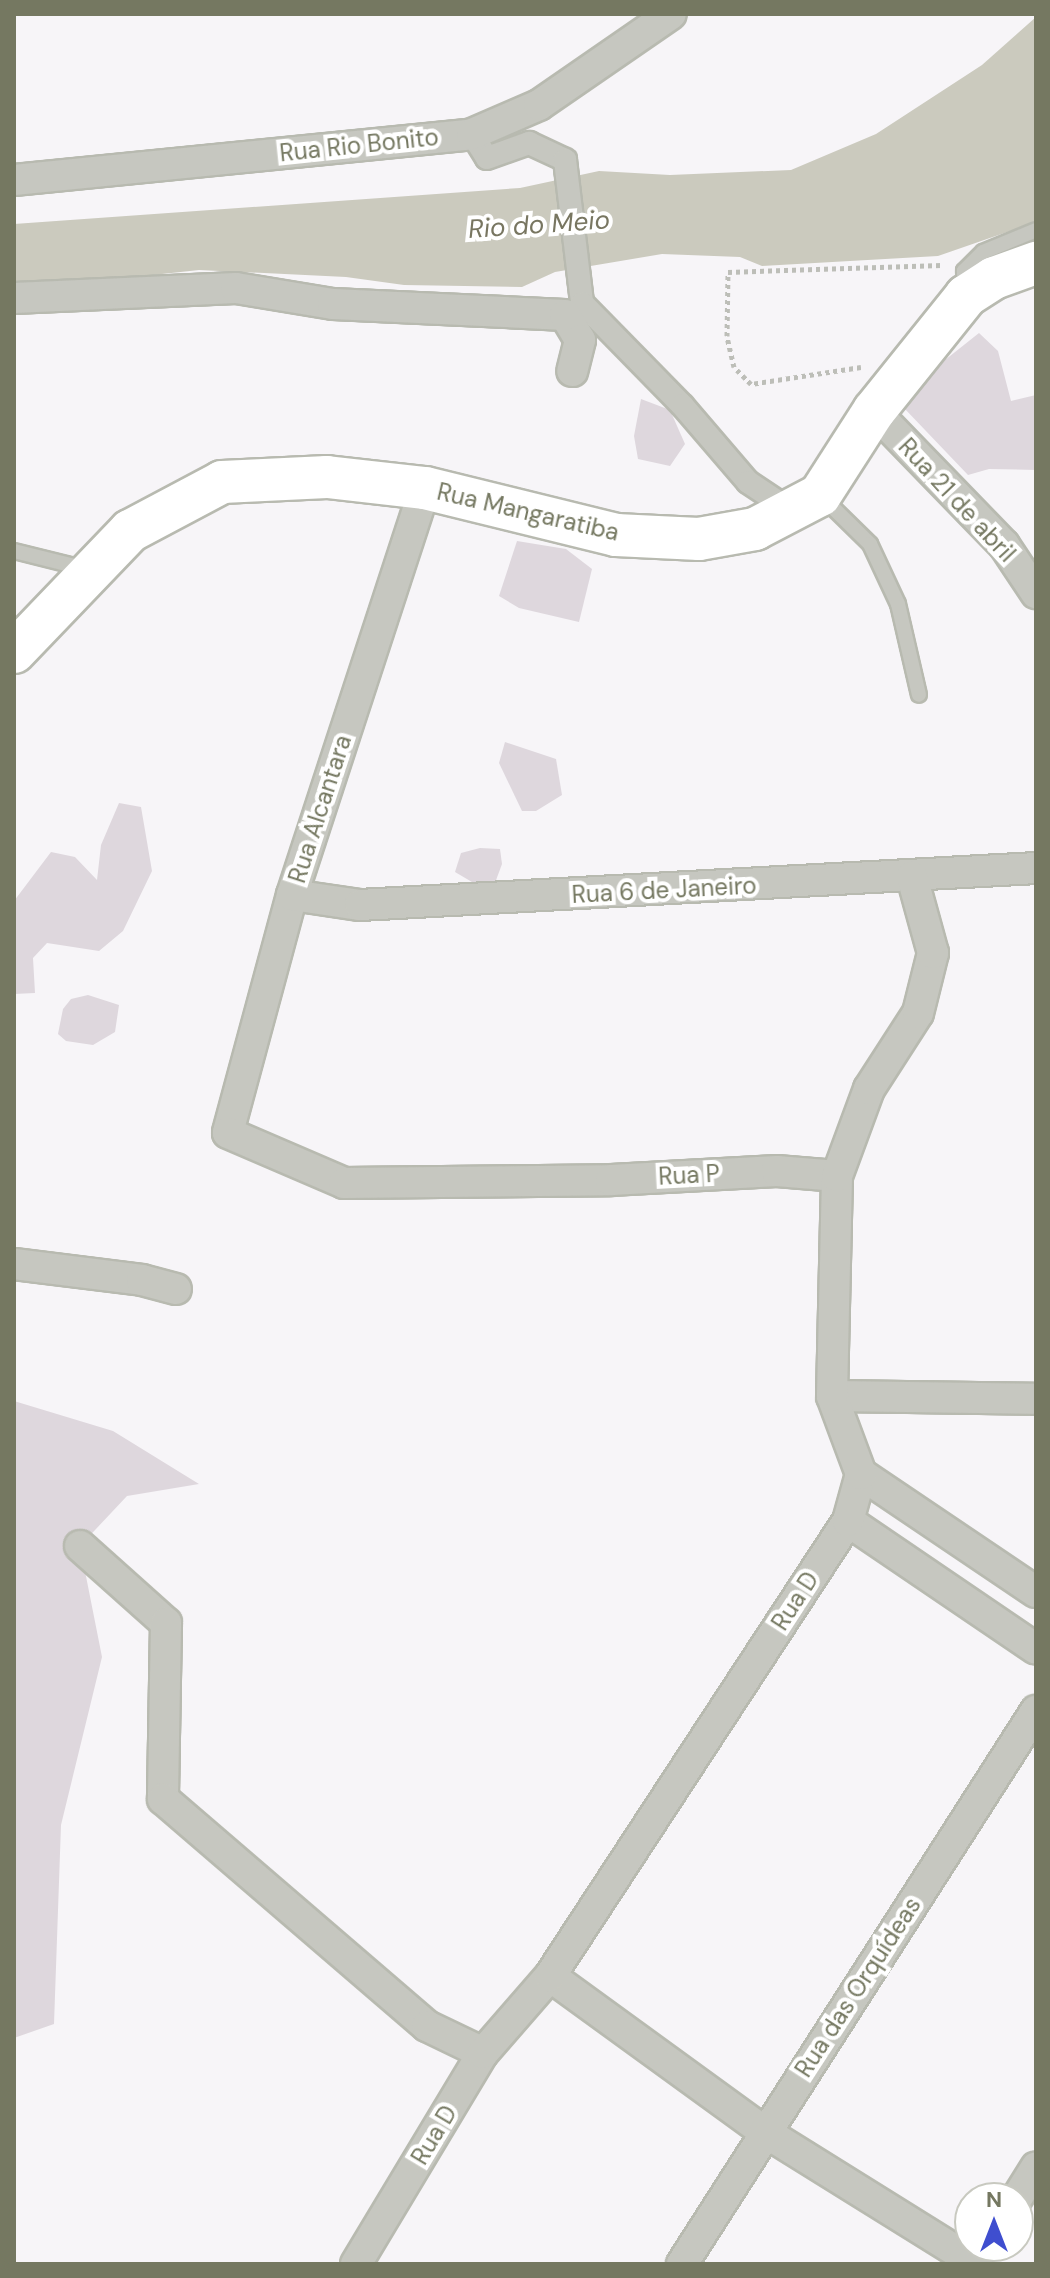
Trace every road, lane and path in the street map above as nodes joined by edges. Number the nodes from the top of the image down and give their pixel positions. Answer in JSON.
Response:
{"nodes":[{"id":1,"x":671,"y":14,"type":"edge"},
{"id":2,"x":472,"y":134,"type":"junction"},
{"id":3,"x":14,"y":180,"type":"edge"},
{"id":4,"x":1036,"y":230,"type":"edge"},
{"id":5,"x":1036,"y":263,"type":"edge"},
{"id":6,"x":968,"y":280,"type":"junction"},
{"id":7,"x":14,"y":298,"type":"edge"},
{"id":8,"x":572,"y":371,"type":"dead end"},
{"id":9,"x":901,"y":376,"type":"junction"},
{"id":10,"x":874,"y":411,"type":"junction"},
{"id":11,"x":425,"y":488,"type":"junction"},
{"id":12,"x":806,"y":503,"type":"junction"},
{"id":13,"x":14,"y":551,"type":"edge"},
{"id":14,"x":90,"y":571,"type":"junction"},
{"id":15,"x":1036,"y":593,"type":"edge"},
{"id":16,"x":14,"y":652,"type":"edge"},
{"id":17,"x":919,"y":695,"type":"dead end"},
{"id":18,"x":1036,"y":868,"type":"edge"},
{"id":19,"x":912,"y":877,"type":"junction"},
{"id":20,"x":292,"y":895,"type":"junction"},
{"id":21,"x":228,"y":1133,"type":"joint"},
{"id":22,"x":837,"y":1176,"type":"junction"},
{"id":23,"x":14,"y":1264,"type":"edge"},
{"id":24,"x":176,"y":1289,"type":"dead end"},
{"id":25,"x":832,"y":1396,"type":"junction"},
{"id":26,"x":1036,"y":1399,"type":"edge"},
{"id":27,"x":861,"y":1474,"type":"junction"},
{"id":28,"x":848,"y":1521,"type":"junction"},
{"id":29,"x":80,"y":1546,"type":"dead end"},
{"id":30,"x":1036,"y":1592,"type":"edge"},
{"id":31,"x":1036,"y":1649,"type":"edge"},
{"id":32,"x":1036,"y":1711,"type":"edge"},
{"id":33,"x":550,"y":1976,"type":"junction"},
{"id":34,"x":483,"y":2053,"type":"junction"},
{"id":35,"x":765,"y":2132,"type":"junction"},
{"id":36,"x":356,"y":2264,"type":"edge"},
{"id":37,"x":682,"y":2264,"type":"edge"},
{"id":38,"x":977,"y":2264,"type":"edge"}],
"edges":[{"from":1,"to":2,"type":"street","name":"Rua Rio Bonito"},
{"from":2,"to":3,"type":"street","name":"Rua Rio Bonito"},
{"from":2,"to":12,"type":"street"},
{"from":4,"to":6,"type":"lane"},
{"from":5,"to":6,"type":"main road"},
{"from":6,"to":9,"type":"main road"},
{"from":6,"to":9,"type":"path"},
{"from":7,"to":8,"type":"street"},
{"from":9,"to":10,"type":"main road"},
{"from":10,"to":12,"type":"main road"},
{"from":10,"to":15,"type":"street","name":"Rua 21 de abril"},
{"from":11,"to":12,"type":"main road","name":"Rua Mangaratiba"},
{"from":11,"to":14,"type":"main road","name":"Rua Mangaratiba"},
{"from":11,"to":20,"type":"street","name":"Rua Alcantara"},
{"from":12,"to":17,"type":"lane"},
{"from":13,"to":14,"type":"lane"},
{"from":14,"to":16,"type":"main road","name":"Rua Mangaratiba"},
{"from":18,"to":19,"type":"street","name":"Rua 6 de Janeiro"},
{"from":19,"to":20,"type":"street","name":"Rua 6 de Janeiro"},
{"from":19,"to":22,"type":"street"},
{"from":20,"to":21,"type":"street","name":"Rua Alcantara"},
{"from":21,"to":22,"type":"street","name":"Rua P"},
{"from":22,"to":25,"type":"street"},
{"from":23,"to":24,"type":"street"},
{"from":25,"to":26,"type":"street"},
{"from":25,"to":27,"type":"street"},
{"from":27,"to":28,"type":"street","name":"Rua D"},
{"from":27,"to":30,"type":"street"},
{"from":28,"to":31,"type":"street"},
{"from":28,"to":33,"type":"street","name":"Rua D"},
{"from":29,"to":34,"type":"street"},
{"from":32,"to":35,"type":"street","name":"Rua das Orquídeas"},
{"from":33,"to":34,"type":"street","name":"Rua D"},
{"from":33,"to":35,"type":"street"},
{"from":34,"to":36,"type":"street","name":"Rua D"},
{"from":35,"to":37,"type":"street","name":"Rua das Orquídeas"},
{"from":35,"to":38,"type":"street"}]}
